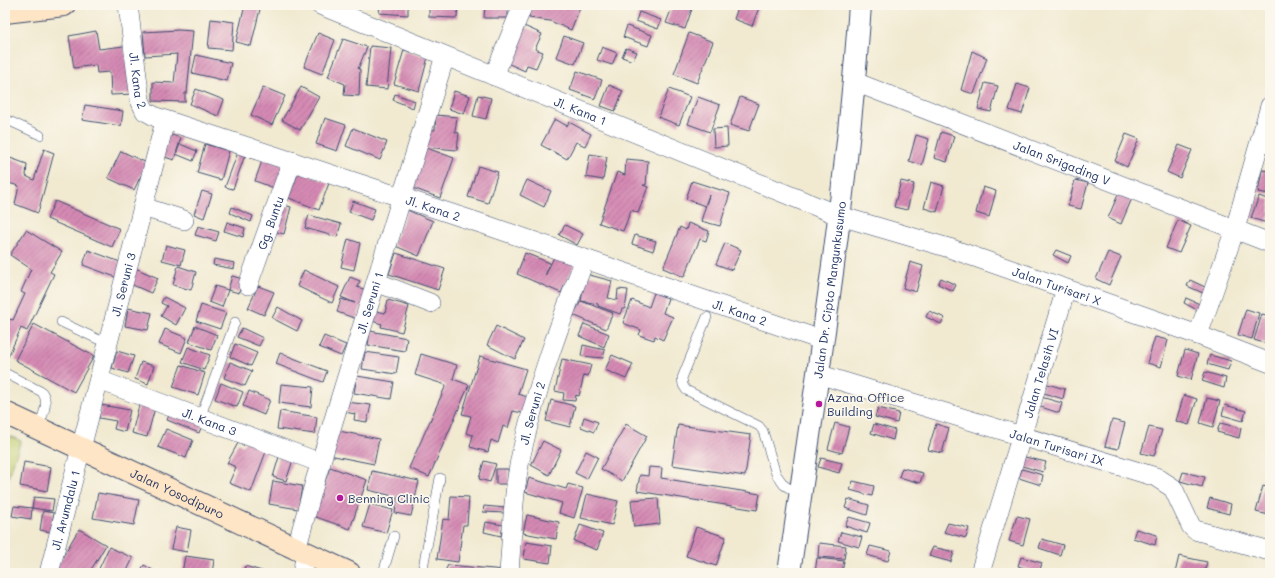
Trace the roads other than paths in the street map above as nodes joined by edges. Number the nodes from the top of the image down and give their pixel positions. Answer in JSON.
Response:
{"nodes":[{"id":1,"x":64,"y":5,"type":"edge"},
{"id":2,"x":128,"y":5,"type":"edge"},
{"id":3,"x":320,"y":5,"type":"edge"},
{"id":4,"x":523,"y":5,"type":"edge"},
{"id":5,"x":860,"y":5,"type":"edge"},
{"id":6,"x":5,"y":12,"type":"edge"},
{"id":7,"x":445,"y":56,"type":"junction"},
{"id":8,"x":494,"y":76,"type":"junction"},
{"id":9,"x":855,"y":82,"type":"junction"},
{"id":10,"x":1270,"y":106,"type":"edge"},
{"id":11,"x":5,"y":119,"type":"edge"},
{"id":12,"x":165,"y":120,"type":"junction"},
{"id":13,"x":40,"y":135,"type":"dead end"},
{"id":14,"x":292,"y":160,"type":"junction"},
{"id":15,"x":401,"y":197,"type":"junction"},
{"id":16,"x":143,"y":207,"type":"junction"},
{"id":17,"x":840,"y":216,"type":"junction"},
{"id":18,"x":184,"y":220,"type":"dead end"},
{"id":19,"x":1234,"y":229,"type":"junction"},
{"id":20,"x":1270,"y":243,"type":"edge"},
{"id":21,"x":585,"y":259,"type":"junction"},
{"id":22,"x":376,"y":282,"type":"junction"},
{"id":23,"x":248,"y":285,"type":"dead end"},
{"id":24,"x":1066,"y":288,"type":"junction"},
{"id":25,"x":430,"y":303,"type":"dead end"},
{"id":26,"x":707,"y":317,"type":"dead end"},
{"id":27,"x":61,"y":322,"type":"dead end"},
{"id":28,"x":235,"y":322,"type":"dead end"},
{"id":29,"x":1198,"y":335,"type":"junction"},
{"id":30,"x":824,"y":341,"type":"junction"},
{"id":31,"x":108,"y":344,"type":"junction"},
{"id":32,"x":1270,"y":363,"type":"edge"},
{"id":33,"x":5,"y":373,"type":"edge"},
{"id":34,"x":818,"y":374,"type":"junction"},
{"id":35,"x":98,"y":380,"type":"junction"},
{"id":36,"x":5,"y":413,"type":"edge"},
{"id":37,"x":200,"y":418,"type":"junction"},
{"id":38,"x":38,"y":428,"type":"junction"},
{"id":39,"x":1021,"y":434,"type":"junction"},
{"id":40,"x":81,"y":447,"type":"junction"},
{"id":41,"x":321,"y":463,"type":"junction"},
{"id":42,"x":440,"y":478,"type":"dead end"},
{"id":43,"x":800,"y":495,"type":"junction"},
{"id":44,"x":394,"y":536,"type":"dead end"},
{"id":45,"x":1270,"y":551,"type":"edge"},
{"id":46,"x":301,"y":559,"type":"edge"},
{"id":47,"x":49,"y":573,"type":"edge"},
{"id":48,"x":348,"y":573,"type":"edge"},
{"id":49,"x":383,"y":573,"type":"edge"},
{"id":50,"x":422,"y":573,"type":"edge"},
{"id":51,"x":509,"y":573,"type":"edge"},
{"id":52,"x":789,"y":573,"type":"edge"},
{"id":53,"x":980,"y":573,"type":"edge"}],
"edges":[{"from":1,"to":6,"type":"main road"},
{"from":2,"to":12,"type":"street","name":"Jl. Kana 2"},
{"from":3,"to":7,"type":"street","name":"Jl. Kana 1"},
{"from":4,"to":8,"type":"street"},
{"from":5,"to":9,"type":"street","name":"Jalan Dr. Cipto Mangunkusumo"},
{"from":7,"to":8,"type":"street","name":"Jl. Kana 1"},
{"from":7,"to":15,"type":"street","name":"Jl. Seruni 1"},
{"from":8,"to":17,"type":"street","name":"Jl. Kana 1"},
{"from":9,"to":17,"type":"street","name":"Jalan Dr. Cipto Mangunkusumo"},
{"from":9,"to":19,"type":"street","name":"Jalan Srigading V"},
{"from":10,"to":19,"type":"street"},
{"from":11,"to":13,"type":"lane"},
{"from":12,"to":14,"type":"street","name":"Jl. Kana 2"},
{"from":12,"to":16,"type":"street","name":"Jl. Seruni 3"},
{"from":14,"to":15,"type":"street","name":"Jl. Kana 2"},
{"from":14,"to":23,"type":"street","name":"Gg. Buntu"},
{"from":15,"to":21,"type":"street","name":"Jl. Kana 2"},
{"from":15,"to":22,"type":"street","name":"Jl. Seruni 1"},
{"from":16,"to":18,"type":"street"},
{"from":16,"to":31,"type":"street","name":"Jl. Seruni 3"},
{"from":17,"to":24,"type":"street","name":"Jalan Turisari X"},
{"from":17,"to":30,"type":"street","name":"Jalan Dr. Cipto Mangunkusumo"},
{"from":19,"to":20,"type":"street","name":"Jalan Srigading V"},
{"from":19,"to":29,"type":"street"},
{"from":21,"to":30,"type":"street","name":"Jl. Kana 2"},
{"from":21,"to":51,"type":"street","name":"Jl. Seruni 2"},
{"from":22,"to":25,"type":"street"},
{"from":22,"to":41,"type":"street","name":"Jl. Seruni 1"},
{"from":24,"to":29,"type":"street","name":"Jalan Turisari X"},
{"from":24,"to":39,"type":"street","name":"Jalan Telasih VI"},
{"from":26,"to":43,"type":"lane"},
{"from":27,"to":31,"type":"lane"},
{"from":28,"to":37,"type":"lane"},
{"from":29,"to":32,"type":"street","name":"Jalan Turisari X"},
{"from":30,"to":34,"type":"street","name":"Jalan Dr. Cipto Mangunkusumo"},
{"from":31,"to":35,"type":"street","name":"Jl. Seruni 3"},
{"from":33,"to":38,"type":"lane"},
{"from":34,"to":39,"type":"street","name":"Jalan Turisari IX"},
{"from":34,"to":43,"type":"street","name":"Jalan Dr. Cipto Mangunkusumo"},
{"from":35,"to":37,"type":"street","name":"Jl. Kana 3"},
{"from":35,"to":40,"type":"street","name":"Jl. Seruni 3"},
{"from":36,"to":38,"type":"main road","name":"Jalan Yosodipuro"},
{"from":37,"to":41,"type":"street","name":"Jl. Kana 3"},
{"from":38,"to":40,"type":"main road","name":"Jalan Yosodipuro"},
{"from":39,"to":45,"type":"street","name":"Jalan Turisari IX"},
{"from":39,"to":53,"type":"street","name":"Jalan Telasih VI"},
{"from":40,"to":46,"type":"main road","name":"Jalan Yosodipuro"},
{"from":40,"to":47,"type":"street","name":"Jl. Arumdalu 1"},
{"from":41,"to":46,"type":"street","name":"Jl. Seruni 1"},
{"from":42,"to":50,"type":"lane"},
{"from":43,"to":52,"type":"street","name":"Jalan Dr. Cipto Mangunkusumo"},
{"from":44,"to":49,"type":"lane"},
{"from":46,"to":48,"type":"main road","name":"Jalan Yosodipuro"}]}
